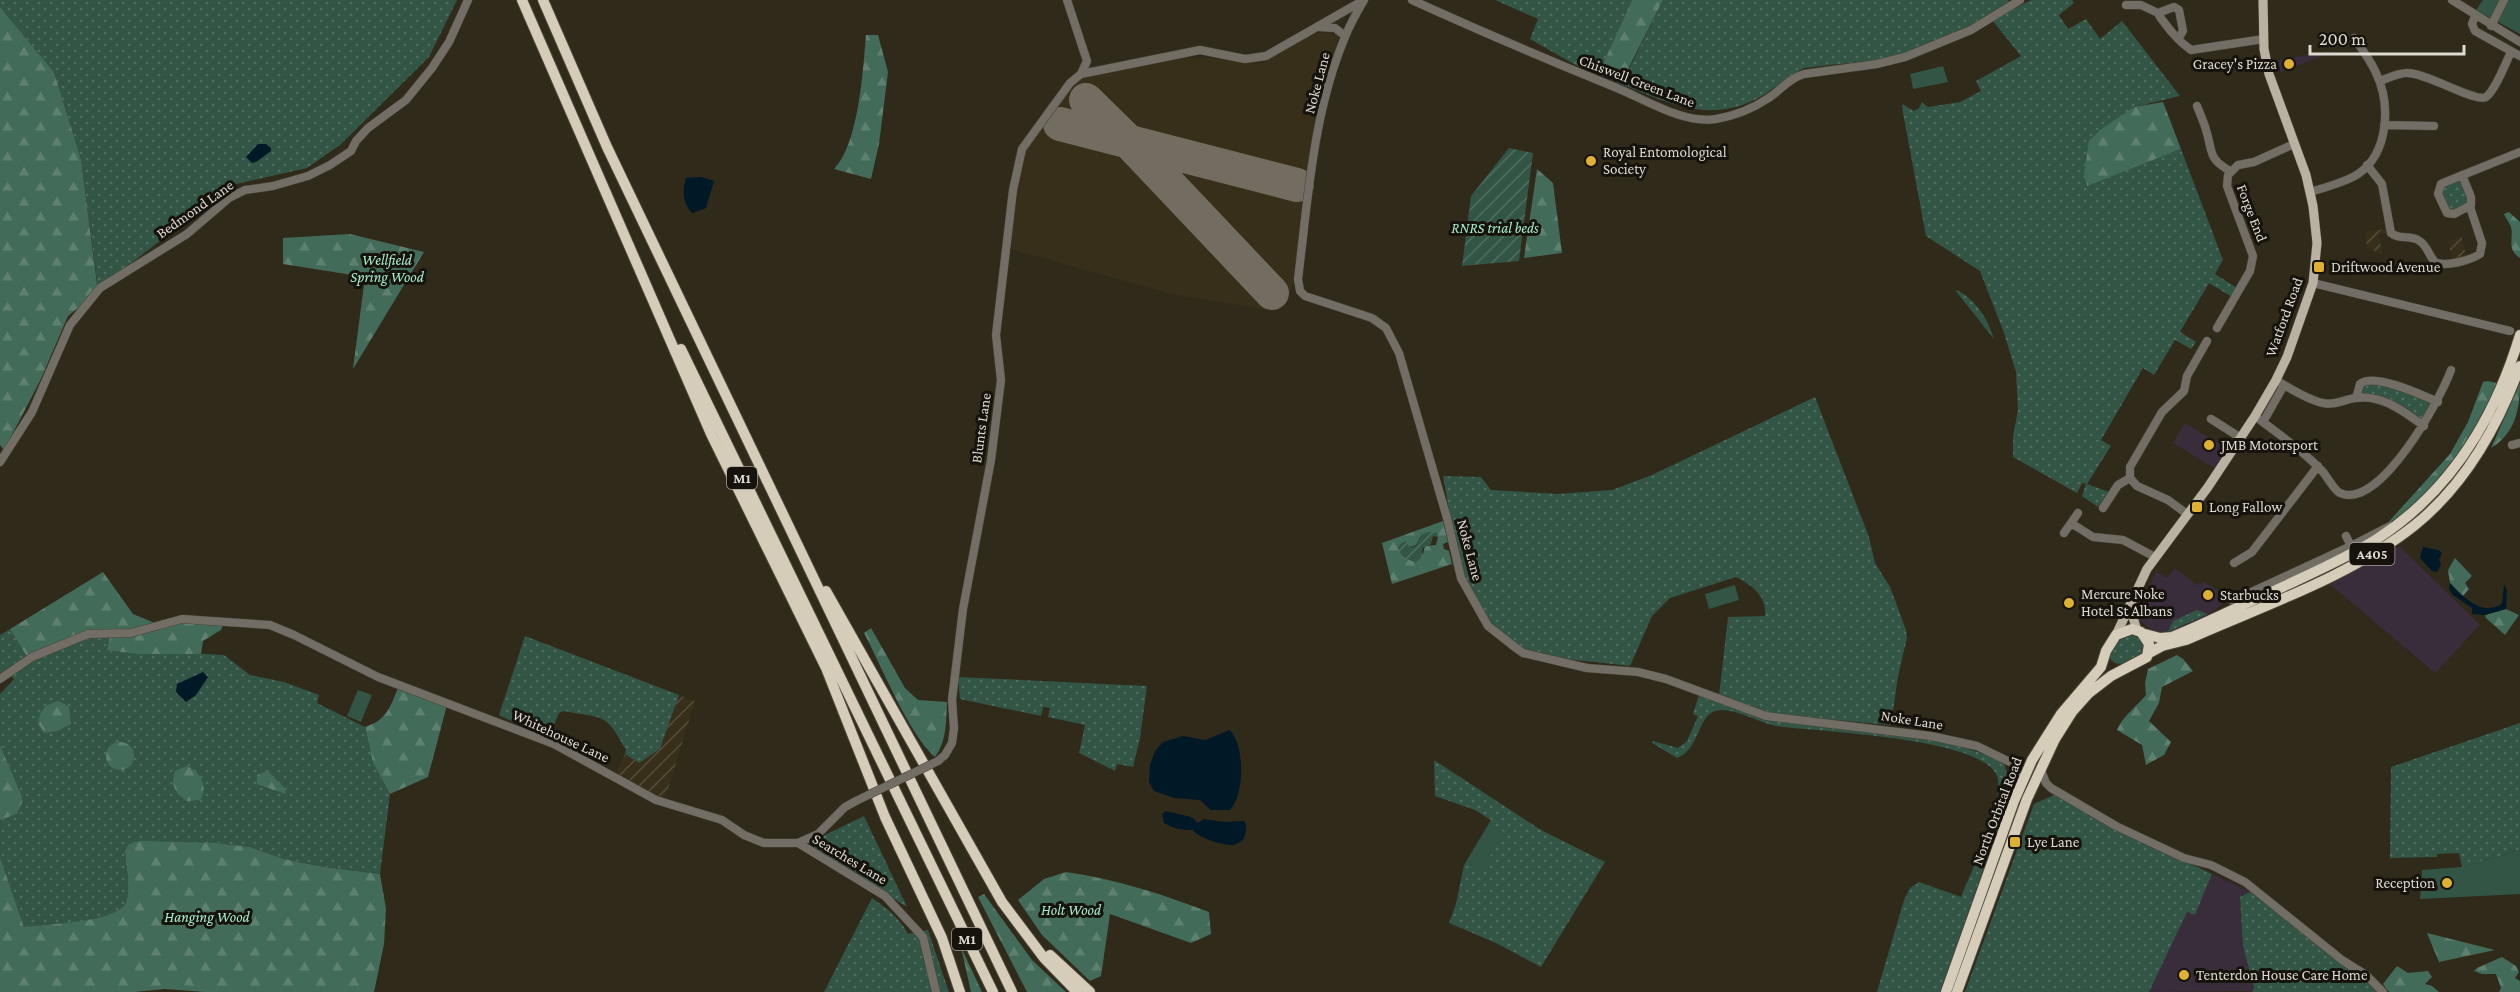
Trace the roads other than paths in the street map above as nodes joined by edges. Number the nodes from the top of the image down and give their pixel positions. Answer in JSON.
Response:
{"nodes":[{"id":1,"x":468,"y":0,"type":"edge"},
{"id":2,"x":522,"y":0,"type":"edge"},
{"id":3,"x":543,"y":0,"type":"edge"},
{"id":4,"x":1067,"y":0,"type":"edge"},
{"id":5,"x":1364,"y":0,"type":"edge"},
{"id":6,"x":1412,"y":0,"type":"edge"},
{"id":7,"x":2020,"y":0,"type":"edge"},
{"id":8,"x":2263,"y":0,"type":"edge"},
{"id":9,"x":2452,"y":0,"type":"edge"},
{"id":10,"x":2504,"y":0,"type":"edge"},
{"id":11,"x":2126,"y":5,"type":"dead end"},
{"id":12,"x":2158,"y":13,"type":"junction"},
{"id":13,"x":2475,"y":16,"type":"junction"},
{"id":14,"x":2491,"y":26,"type":"junction"},
{"id":15,"x":1319,"y":27,"type":"junction"},
{"id":16,"x":1345,"y":36,"type":"junction"},
{"id":17,"x":2354,"y":38,"type":"dead end"},
{"id":18,"x":2178,"y":39,"type":"junction"},
{"id":19,"x":2264,"y":39,"type":"junction"},
{"id":20,"x":2520,"y":42,"type":"edge"},
{"id":21,"x":2511,"y":52,"type":"junction"},
{"id":22,"x":2520,"y":56,"type":"edge"},
{"id":23,"x":1087,"y":61,"type":"junction"},
{"id":24,"x":1096,"y":72,"type":"junction"},
{"id":25,"x":1081,"y":74,"type":"junction"},
{"id":26,"x":2380,"y":81,"type":"junction"},
{"id":27,"x":2197,"y":106,"type":"dead end"},
{"id":28,"x":2384,"y":125,"type":"junction"},
{"id":29,"x":578,"y":126,"type":"junction"},
{"id":30,"x":2434,"y":126,"type":"dead end"},
{"id":31,"x":2294,"y":144,"type":"junction"},
{"id":32,"x":2520,"y":152,"type":"edge"},
{"id":33,"x":2367,"y":165,"type":"junction"},
{"id":34,"x":2230,"y":171,"type":"junction"},
{"id":35,"x":2463,"y":175,"type":"junction"},
{"id":36,"x":2310,"y":192,"type":"junction"},
{"id":37,"x":2470,"y":207,"type":"junction"},
{"id":38,"x":2313,"y":283,"type":"junction"},
{"id":39,"x":2217,"y":328,"type":"dead end"},
{"id":40,"x":2515,"y":333,"type":"edge"},
{"id":41,"x":2207,"y":342,"type":"dead end"},
{"id":42,"x":2520,"y":366,"type":"edge"},
{"id":43,"x":2451,"y":370,"type":"dead end"},
{"id":44,"x":2280,"y":382,"type":"junction"},
{"id":45,"x":2356,"y":398,"type":"junction"},
{"id":46,"x":2438,"y":402,"type":"junction"},
{"id":47,"x":2259,"y":419,"type":"junction"},
{"id":48,"x":2211,"y":420,"type":"dead end"},
{"id":49,"x":2424,"y":426,"type":"junction"},
{"id":50,"x":2241,"y":438,"type":"junction"},
{"id":51,"x":0,"y":462,"type":"edge"},
{"id":52,"x":2318,"y":466,"type":"junction"},
{"id":53,"x":2130,"y":478,"type":"junction"},
{"id":54,"x":766,"y":479,"type":"junction"},
{"id":55,"x":2103,"y":508,"type":"dead end"},
{"id":56,"x":2078,"y":513,"type":"dead end"},
{"id":57,"x":2187,"y":514,"type":"junction"},
{"id":58,"x":2401,"y":521,"type":"junction"},
{"id":59,"x":2071,"y":523,"type":"junction"},
{"id":60,"x":2064,"y":533,"type":"dead end"},
{"id":61,"x":2346,"y":536,"type":"dead end"},
{"id":62,"x":2394,"y":540,"type":"junction"},
{"id":63,"x":2369,"y":543,"type":"junction"},
{"id":64,"x":2351,"y":546,"type":"junction"},
{"id":65,"x":2155,"y":557,"type":"junction"},
{"id":66,"x":2234,"y":563,"type":"dead end"},
{"id":67,"x":2235,"y":603,"type":"junction"},
{"id":68,"x":2130,"y":608,"type":"junction"},
{"id":69,"x":2141,"y":632,"type":"junction"},
{"id":70,"x":2116,"y":635,"type":"junction"},
{"id":71,"x":2149,"y":653,"type":"junction"},
{"id":72,"x":2105,"y":657,"type":"junction"},
{"id":73,"x":2122,"y":670,"type":"junction"},
{"id":74,"x":0,"y":679,"type":"edge"},
{"id":75,"x":2012,"y":763,"type":"junction"},
{"id":76,"x":2036,"y":763,"type":"junction"},
{"id":77,"x":2021,"y":783,"type":"junction"},
{"id":78,"x":2051,"y":788,"type":"junction"},
{"id":79,"x":2030,"y":791,"type":"junction"},
{"id":80,"x":835,"y":817,"type":"joint"},
{"id":81,"x":798,"y":843,"type":"junction"},
{"id":82,"x":1014,"y":919,"type":"junction"},
{"id":83,"x":936,"y":992,"type":"edge"},
{"id":84,"x":958,"y":992,"type":"edge"},
{"id":85,"x":993,"y":992,"type":"edge"},
{"id":86,"x":1012,"y":992,"type":"edge"},
{"id":87,"x":1077,"y":992,"type":"edge"},
{"id":88,"x":1090,"y":992,"type":"edge"},
{"id":89,"x":1946,"y":992,"type":"edge"},
{"id":90,"x":1957,"y":992,"type":"edge"},
{"id":91,"x":2383,"y":992,"type":"edge"}],
"edges":[{"from":1,"to":51,"type":"street","name":"Bedmond Lane"},
{"from":2,"to":29,"type":"highway","number":"M1"},
{"from":3,"to":54,"type":"highway","number":"M1"},
{"from":4,"to":23,"type":"street"},
{"from":5,"to":15,"type":"street"},
{"from":5,"to":16,"type":"street","name":"Noke Lane"},
{"from":6,"to":7,"type":"street","name":"Chiswell Green Lane"},
{"from":8,"to":19,"type":"main road","name":"Watford Road"},
{"from":9,"to":13,"type":"street"},
{"from":10,"to":14,"type":"street"},
{"from":11,"to":12,"type":"street"},
{"from":12,"to":18,"type":"street"},
{"from":12,"to":18,"type":"street"},
{"from":13,"to":14,"type":"street"},
{"from":13,"to":21,"type":"street"},
{"from":14,"to":20,"type":"street"},
{"from":15,"to":16,"type":"street","name":"Noke Lane"},
{"from":15,"to":24,"type":"street"},
{"from":16,"to":75,"type":"street","name":"Noke Lane"},
{"from":17,"to":26,"type":"street"},
{"from":18,"to":19,"type":"street"},
{"from":19,"to":31,"type":"main road","name":"Watford Road"},
{"from":21,"to":22,"type":"street"},
{"from":21,"to":26,"type":"street"},
{"from":23,"to":24,"type":"street"},
{"from":23,"to":25,"type":"street","name":"Blunts Lane"},
{"from":24,"to":25,"type":"street"},
{"from":25,"to":80,"type":"street","name":"Blunts Lane","bridge":true},
{"from":26,"to":28,"type":"street"},
{"from":27,"to":34,"type":"street","name":"Forge End"},
{"from":28,"to":30,"type":"street"},
{"from":28,"to":33,"type":"street"},
{"from":29,"to":84,"type":"highway"},
{"from":29,"to":85,"type":"highway","number":"M1"},
{"from":31,"to":34,"type":"street","name":"Forge End"},
{"from":31,"to":36,"type":"main road","name":"Watford Road"},
{"from":32,"to":35,"type":"street"},
{"from":33,"to":36,"type":"street"},
{"from":33,"to":37,"type":"street"},
{"from":34,"to":39,"type":"street","name":"Forge End"},
{"from":35,"to":37,"type":"street"},
{"from":35,"to":37,"type":"street"},
{"from":36,"to":38,"type":"main road","name":"Watford Road"},
{"from":38,"to":40,"type":"street"},
{"from":38,"to":44,"type":"main road","name":"Watford Road"},
{"from":40,"to":58,"type":"highway","number":"A405"},
{"from":41,"to":53,"type":"street"},
{"from":42,"to":62,"type":"highway","number":"A405"},
{"from":43,"to":46,"type":"street"},
{"from":44,"to":45,"type":"street"},
{"from":44,"to":47,"type":"main road","name":"Watford Road"},
{"from":45,"to":46,"type":"street"},
{"from":45,"to":49,"type":"street"},
{"from":46,"to":49,"type":"street"},
{"from":47,"to":50,"type":"main road","name":"Watford Road"},
{"from":47,"to":52,"type":"street"},
{"from":48,"to":50,"type":"street"},
{"from":49,"to":52,"type":"street"},
{"from":50,"to":57,"type":"main road","name":"Watford Road"},
{"from":52,"to":66,"type":"street"},
{"from":53,"to":55,"type":"street"},
{"from":53,"to":57,"type":"street"},
{"from":54,"to":82,"type":"highway"},
{"from":54,"to":86,"type":"highway","number":"M1"},
{"from":56,"to":59,"type":"street"},
{"from":57,"to":65,"type":"main road","name":"Watford Road"},
{"from":58,"to":63,"type":"highway","number":"A405"},
{"from":58,"to":64,"type":"street"},
{"from":59,"to":60,"type":"street"},
{"from":59,"to":65,"type":"street"},
{"from":61,"to":64,"type":"street"},
{"from":62,"to":63,"type":"highway"},
{"from":62,"to":71,"type":"highway","number":"A405"},
{"from":63,"to":67,"type":"highway","number":"A405"},
{"from":64,"to":67,"type":"street"},
{"from":65,"to":68,"type":"main road","name":"Watford Road"},
{"from":67,"to":69,"type":"highway","number":"A405"},
{"from":68,"to":69,"type":"main road"},
{"from":68,"to":70,"type":"main road","name":"Watford Road"},
{"from":69,"to":70,"type":"highway"},
{"from":69,"to":71,"type":"highway"},
{"from":70,"to":72,"type":"highway"},
{"from":71,"to":73,"type":"highway"},
{"from":72,"to":73,"type":"highway"},
{"from":72,"to":76,"type":"highway","name":"North Orbital Road"},
{"from":73,"to":76,"type":"highway","name":"North Orbital Road"},
{"from":74,"to":81,"type":"street","name":"Whitehouse Lane"},
{"from":75,"to":76,"type":"street"},
{"from":75,"to":77,"type":"street"},
{"from":76,"to":77,"type":"highway","name":"North Orbital Road"},
{"from":76,"to":78,"type":"street"},
{"from":76,"to":79,"type":"highway","name":"North Orbital Road"},
{"from":77,"to":89,"type":"highway","name":"North Orbital Road"},
{"from":78,"to":79,"type":"street"},
{"from":78,"to":91,"type":"street"},
{"from":79,"to":90,"type":"highway","name":"North Orbital Road"},
{"from":80,"to":81,"type":"street","name":"Whitehouse Lane"},
{"from":81,"to":83,"type":"street","name":"Searches Lane"},
{"from":82,"to":87,"type":"highway"},
{"from":82,"to":88,"type":"highway"}]}
